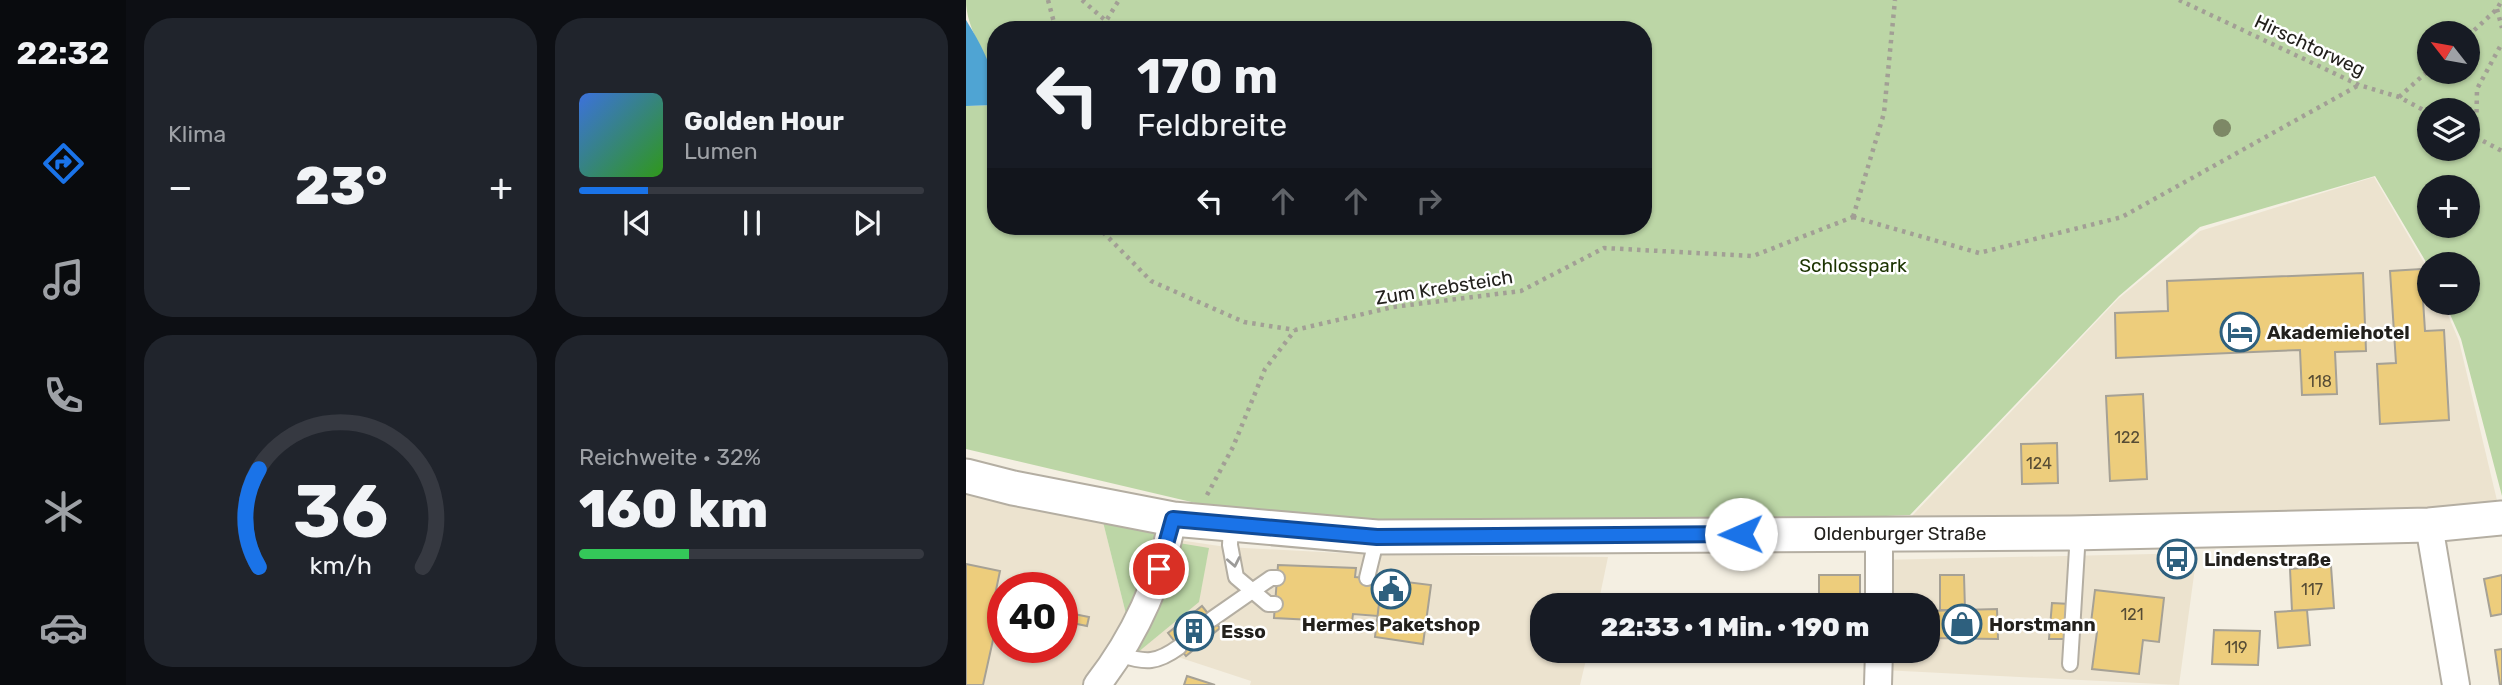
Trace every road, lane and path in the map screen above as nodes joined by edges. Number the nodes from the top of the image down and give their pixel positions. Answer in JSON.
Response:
{"nodes":[{"id":1,"x":1048,"y":0,"type":"edge"},
{"id":2,"x":1082,"y":0,"type":"edge"},
{"id":3,"x":1119,"y":0,"type":"edge"},
{"id":4,"x":1895,"y":0,"type":"edge"},
{"id":5,"x":2179,"y":0,"type":"edge"},
{"id":6,"x":2502,"y":0,"type":"edge"},
{"id":7,"x":2497,"y":9,"type":"junction"},
{"id":8,"x":1054,"y":21,"type":"edge"},
{"id":9,"x":2480,"y":25,"type":"edge"},
{"id":10,"x":2502,"y":28,"type":"edge"},
{"id":11,"x":2502,"y":43,"type":"edge"},
{"id":12,"x":2417,"y":81,"type":"edge"},
{"id":13,"x":2359,"y":85,"type":"junction"},
{"id":14,"x":2399,"y":97,"type":"junction"},
{"id":15,"x":2477,"y":98,"type":"edge"},
{"id":16,"x":2417,"y":107,"type":"edge"},
{"id":17,"x":2480,"y":140,"type":"edge"},
{"id":18,"x":2502,"y":151,"type":"edge"},
{"id":19,"x":1853,"y":216,"type":"junction"},
{"id":20,"x":1106,"y":235,"type":"edge"},
{"id":21,"x":1295,"y":330,"type":"junction"},
{"id":22,"x":966,"y":476,"type":"edge"},
{"id":23,"x":2502,"y":518,"type":"edge"},
{"id":24,"x":1183,"y":520,"type":"junction"},
{"id":25,"x":1231,"y":524,"type":"junction"},
{"id":26,"x":2429,"y":525,"type":"junction"},
{"id":27,"x":1879,"y":532,"type":"junction"},
{"id":28,"x":2071,"y":533,"type":"junction"},
{"id":29,"x":1377,"y":537,"type":"junction"},
{"id":30,"x":1277,"y":578,"type":"dead end"},
{"id":31,"x":1367,"y":578,"type":"dead end"},
{"id":32,"x":1254,"y":591,"type":"junction"},
{"id":33,"x":1879,"y":593,"type":"edge"},
{"id":34,"x":1275,"y":604,"type":"dead end"},
{"id":35,"x":1212,"y":619,"type":"dead end"},
{"id":36,"x":1179,"y":647,"type":"dead end"},
{"id":37,"x":1121,"y":654,"type":"junction"},
{"id":38,"x":1878,"y":663,"type":"edge"},
{"id":39,"x":2070,"y":664,"type":"dead end"},
{"id":40,"x":1097,"y":685,"type":"edge"},
{"id":41,"x":1878,"y":685,"type":"edge"},
{"id":42,"x":2456,"y":685,"type":"edge"}],
"edges":[{"from":1,"to":8,"type":"path"},
{"from":2,"to":3,"type":"path"},
{"from":4,"to":19,"type":"path"},
{"from":5,"to":13,"type":"path","name":"Hirschtorweg"},
{"from":6,"to":7,"type":"path"},
{"from":7,"to":9,"type":"path"},
{"from":7,"to":10,"type":"path"},
{"from":11,"to":15,"type":"path"},
{"from":12,"to":14,"type":"path"},
{"from":13,"to":14,"type":"path","name":"Hirschtorweg"},
{"from":13,"to":19,"type":"path"},
{"from":14,"to":16,"type":"path","name":"Hirschtorweg"},
{"from":17,"to":18,"type":"path"},
{"from":19,"to":21,"type":"path","name":"Zum Krebsteich"},
{"from":20,"to":21,"type":"path","name":"Zum Krebsteich"},
{"from":21,"to":24,"type":"path"},
{"from":22,"to":24,"type":"street","name":"Oldenburger Straße"},
{"from":23,"to":26,"type":"street","name":"Oldenburger Straße"},
{"from":24,"to":25,"type":"street","name":"Oldenburger Straße"},
{"from":24,"to":37,"type":"street"},
{"from":25,"to":29,"type":"street","name":"Oldenburger Straße"},
{"from":25,"to":32,"type":"lane","one_way":true},
{"from":26,"to":28,"type":"street","name":"Oldenburger Straße"},
{"from":26,"to":42,"type":"street"},
{"from":27,"to":28,"type":"street","name":"Oldenburger Straße"},
{"from":27,"to":29,"type":"street","name":"Oldenburger Straße"},
{"from":27,"to":33,"type":"street"},
{"from":28,"to":39,"type":"lane"},
{"from":29,"to":31,"type":"lane"},
{"from":30,"to":32,"type":"lane"},
{"from":32,"to":34,"type":"lane"},
{"from":32,"to":35,"type":"lane"},
{"from":36,"to":37,"type":"lane"},
{"from":37,"to":40,"type":"street"},
{"from":38,"to":41,"type":"street"}]}
